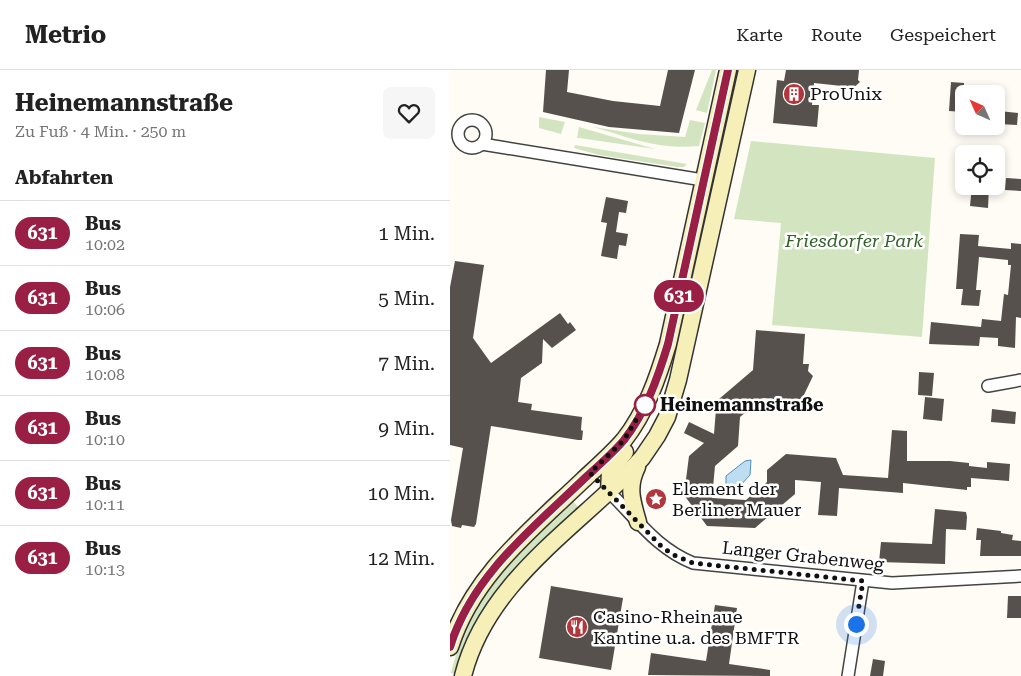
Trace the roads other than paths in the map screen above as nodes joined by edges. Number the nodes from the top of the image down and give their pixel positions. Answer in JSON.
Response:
{"nodes":[{"id":1,"x":728,"y":70,"type":"edge"},
{"id":2,"x":747,"y":70,"type":"edge"},
{"id":3,"x":482,"y":144,"type":"dead end"},
{"id":4,"x":703,"y":180,"type":"junction"},
{"id":5,"x":722,"y":183,"type":"junction"},
{"id":6,"x":660,"y":372,"type":"junction"},
{"id":7,"x":1021,"y":380,"type":"edge"},
{"id":8,"x":988,"y":386,"type":"dead end"},
{"id":9,"x":642,"y":458,"type":"junction"},
{"id":10,"x":590,"y":473,"type":"junction"},
{"id":11,"x":609,"y":492,"type":"junction"},
{"id":12,"x":638,"y":522,"type":"junction"},
{"id":13,"x":1021,"y":576,"type":"edge"},
{"id":14,"x":863,"y":581,"type":"junction"},
{"id":15,"x":450,"y":647,"type":"edge"},
{"id":16,"x":463,"y":676,"type":"edge"},
{"id":17,"x":848,"y":676,"type":"edge"}],
"edges":[{"from":1,"to":4,"type":"main road"},
{"from":2,"to":5,"type":"main road"},
{"from":3,"to":4,"type":"street"},
{"from":4,"to":5,"type":"main road"},
{"from":4,"to":6,"type":"main road"},
{"from":5,"to":9,"type":"main road"},
{"from":6,"to":10,"type":"main road"},
{"from":6,"to":11,"type":"main road"},
{"from":7,"to":8,"type":"street"},
{"from":9,"to":11,"type":"main road"},
{"from":9,"to":12,"type":"main road"},
{"from":10,"to":11,"type":"main road"},
{"from":10,"to":15,"type":"main road"},
{"from":11,"to":12,"type":"street","name":"Langer Grabenweg"},
{"from":11,"to":16,"type":"main road"},
{"from":12,"to":14,"type":"street","name":"Langer Grabenweg"},
{"from":13,"to":14,"type":"street","name":"Langer Grabenweg"},
{"from":14,"to":17,"type":"street"}]}
